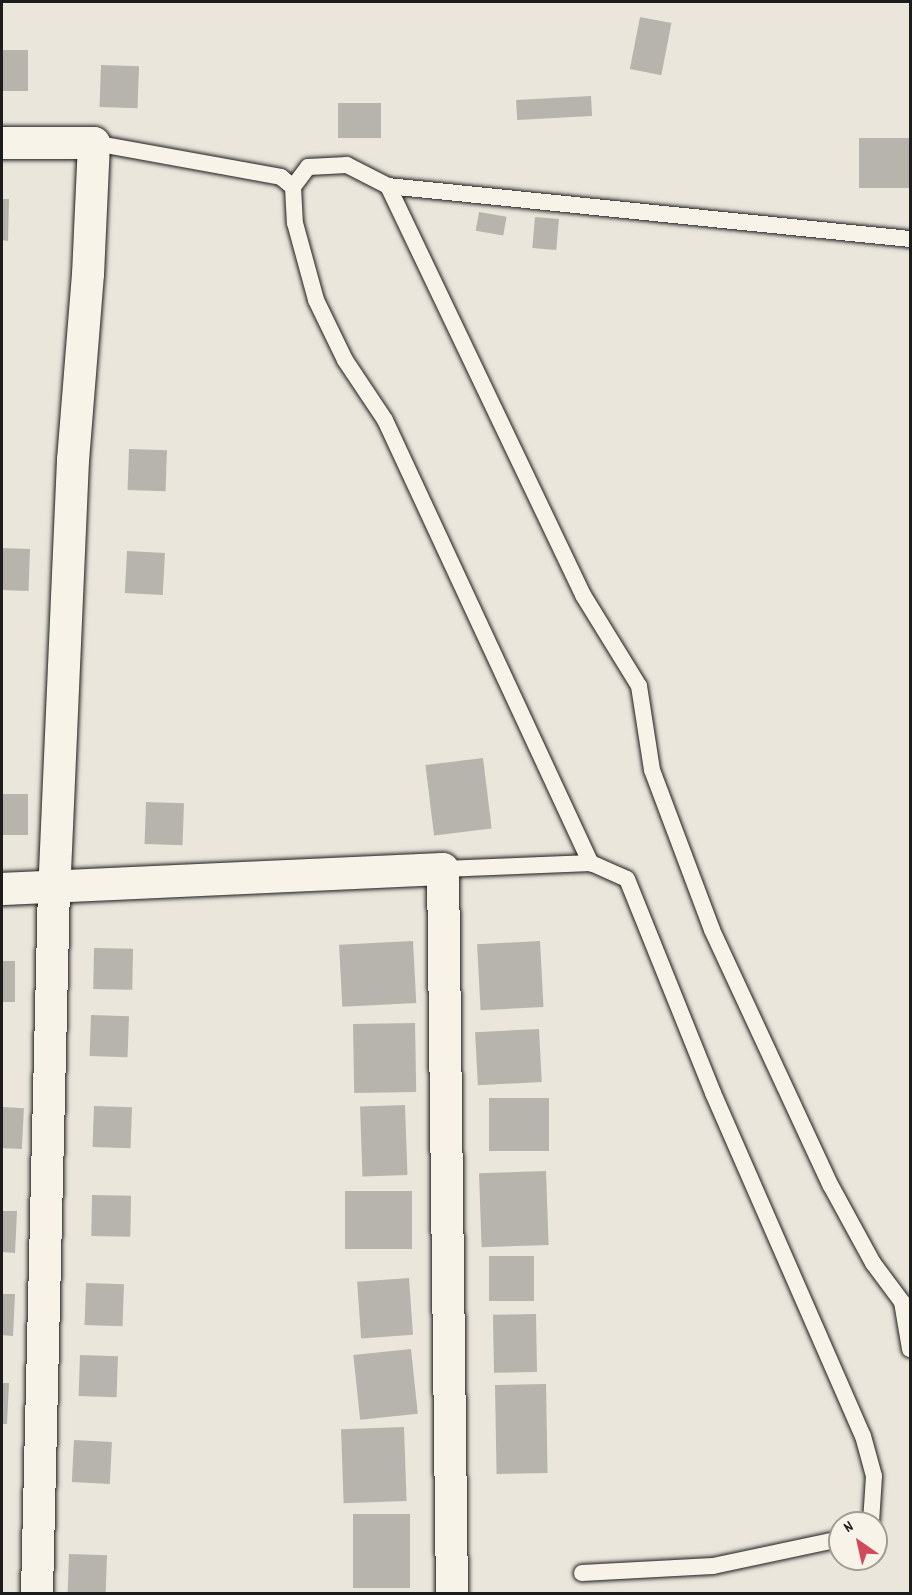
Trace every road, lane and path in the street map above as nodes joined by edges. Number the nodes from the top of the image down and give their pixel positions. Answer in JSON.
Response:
{"nodes":[{"id":1,"x":2,"y":143,"type":"edge"},
{"id":2,"x":94,"y":143,"type":"junction"},
{"id":3,"x":388,"y":186,"type":"junction"},
{"id":4,"x":293,"y":187,"type":"junction"},
{"id":5,"x":910,"y":239,"type":"edge"},
{"id":6,"x":591,"y":863,"type":"junction"},
{"id":7,"x":443,"y":869,"type":"junction"},
{"id":8,"x":54,"y":887,"type":"junction"},
{"id":9,"x":2,"y":889,"type":"edge"},
{"id":10,"x":910,"y":1348,"type":"edge"},
{"id":11,"x":872,"y":1511,"type":"edge"},
{"id":12,"x":828,"y":1542,"type":"edge"},
{"id":13,"x":582,"y":1573,"type":"dead end"},
{"id":14,"x":38,"y":1593,"type":"edge"},
{"id":15,"x":452,"y":1593,"type":"edge"}],
"edges":[{"from":1,"to":2,"type":"street"},
{"from":2,"to":4,"type":"lane"},
{"from":2,"to":8,"type":"street"},
{"from":3,"to":4,"type":"lane"},
{"from":3,"to":5,"type":"lane"},
{"from":3,"to":10,"type":"lane"},
{"from":4,"to":6,"type":"lane"},
{"from":6,"to":7,"type":"lane"},
{"from":6,"to":11,"type":"lane"},
{"from":7,"to":8,"type":"street"},
{"from":7,"to":15,"type":"street"},
{"from":8,"to":9,"type":"street"},
{"from":8,"to":14,"type":"street"},
{"from":12,"to":13,"type":"lane"}]}
